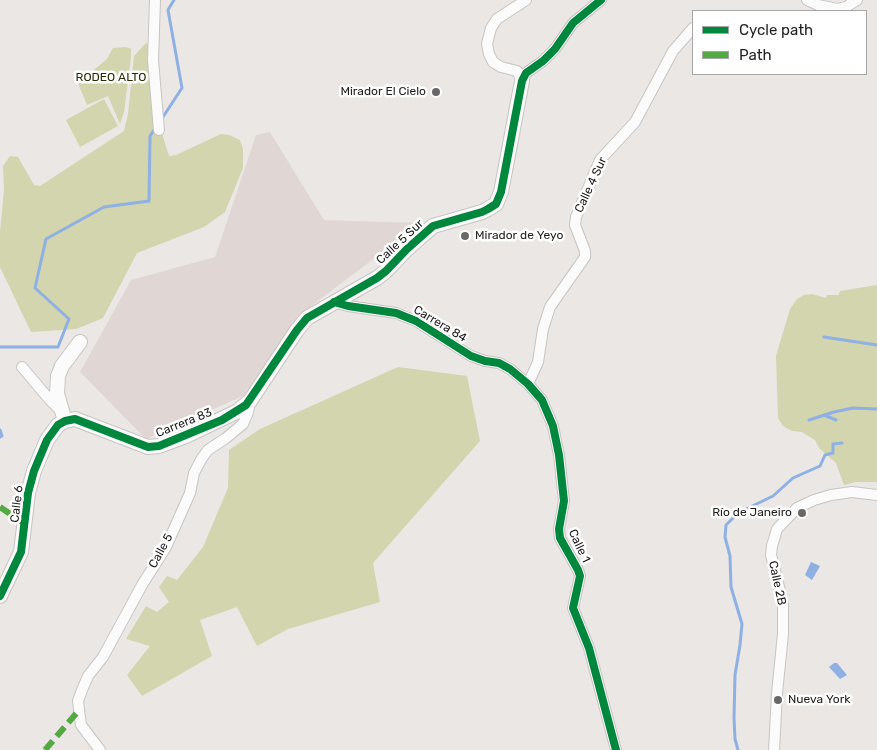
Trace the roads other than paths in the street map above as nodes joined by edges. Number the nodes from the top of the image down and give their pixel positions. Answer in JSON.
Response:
{"nodes":[{"id":1,"x":155,"y":0,"type":"edge"},
{"id":2,"x":526,"y":0,"type":"edge"},
{"id":3,"x":601,"y":0,"type":"edge"},
{"id":4,"x":808,"y":0,"type":"edge"},
{"id":5,"x":857,"y":0,"type":"edge"},
{"id":6,"x":832,"y":10,"type":"edge"},
{"id":7,"x":692,"y":29,"type":"edge"},
{"id":8,"x":522,"y":81,"type":"junction"},
{"id":9,"x":159,"y":130,"type":"dead end"},
{"id":10,"x":334,"y":302,"type":"junction"},
{"id":11,"x":80,"y":342,"type":"dead end"},
{"id":12,"x":504,"y":365,"type":"joint"},
{"id":13,"x":22,"y":367,"type":"dead end"},
{"id":14,"x":528,"y":384,"type":"junction"},
{"id":15,"x":250,"y":401,"type":"junction"},
{"id":16,"x":65,"y":417,"type":"junction"},
{"id":17,"x":877,"y":495,"type":"edge"},
{"id":18,"x":0,"y":596,"type":"edge"},
{"id":19,"x":100,"y":750,"type":"edge"},
{"id":20,"x":616,"y":750,"type":"edge"},
{"id":21,"x":774,"y":750,"type":"edge"}],
"edges":[{"from":1,"to":9,"type":"street"},
{"from":2,"to":8,"type":"street"},
{"from":3,"to":8,"type":"street"},
{"from":4,"to":6,"type":"street"},
{"from":5,"to":6,"type":"street"},
{"from":7,"to":14,"type":"street","name":"Calle 4 Sur"},
{"from":8,"to":10,"type":"street","name":"Calle 5 Sur"},
{"from":10,"to":12,"type":"street","name":"Carrera 84"},
{"from":10,"to":15,"type":"street","name":"Calle 5 Sur"},
{"from":11,"to":16,"type":"street"},
{"from":12,"to":14,"type":"street","name":"Calle 1"},
{"from":13,"to":16,"type":"street"},
{"from":14,"to":20,"type":"street","name":"Calle 1"},
{"from":15,"to":16,"type":"street","name":"Carrera 83"},
{"from":15,"to":19,"type":"street","name":"Calle 5"},
{"from":16,"to":18,"type":"street","name":"Calle 6"},
{"from":17,"to":21,"type":"street","name":"Calle 2B"}]}
